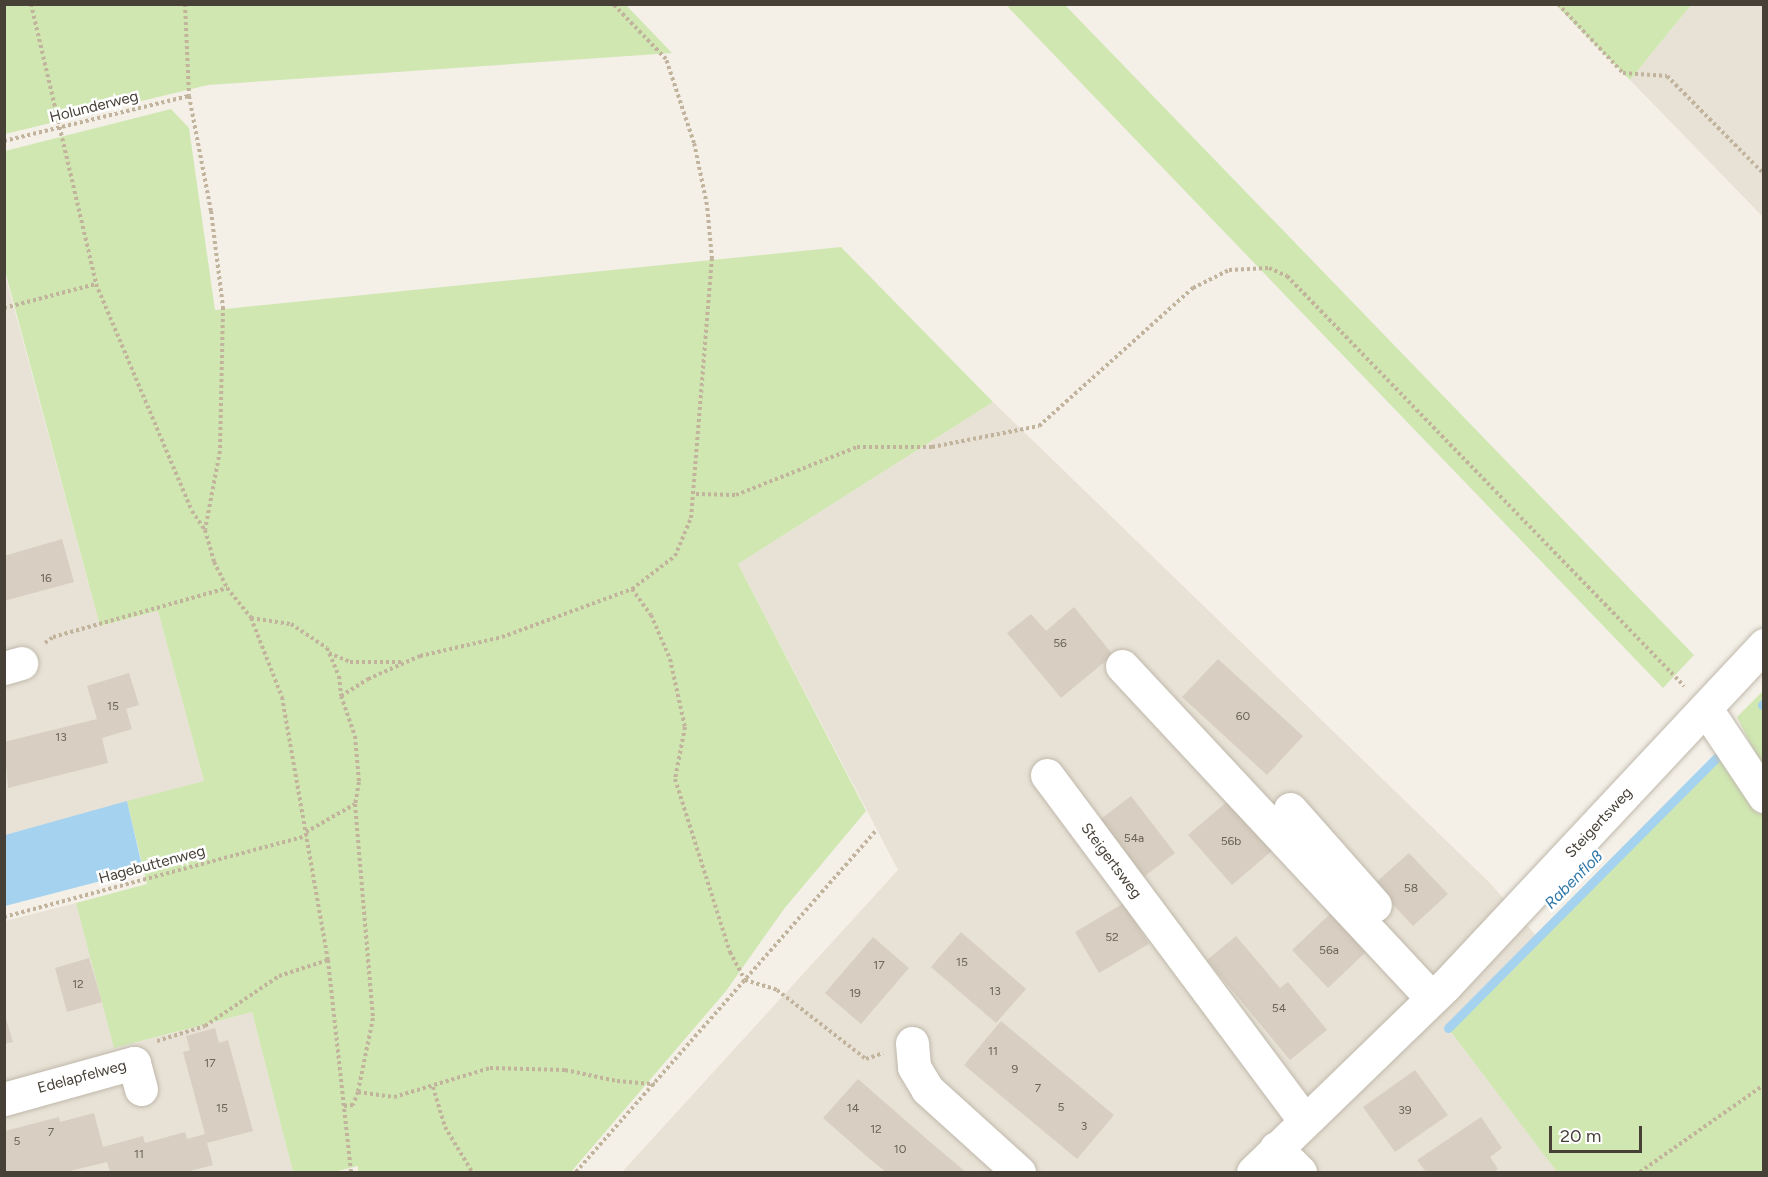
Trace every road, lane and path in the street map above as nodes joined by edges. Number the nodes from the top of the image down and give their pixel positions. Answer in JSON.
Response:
{"nodes":[{"id":1,"x":31,"y":4,"type":"edge"},
{"id":2,"x":185,"y":4,"type":"edge"},
{"id":3,"x":613,"y":4,"type":"edge"},
{"id":4,"x":1558,"y":4,"type":"edge"},
{"id":5,"x":189,"y":96,"type":"junction"},
{"id":6,"x":59,"y":127,"type":"junction"},
{"id":7,"x":4,"y":141,"type":"edge"},
{"id":8,"x":1764,"y":174,"type":"edge"},
{"id":9,"x":96,"y":284,"type":"junction"},
{"id":10,"x":4,"y":308,"type":"edge"},
{"id":11,"x":696,"y":494,"type":"junction"},
{"id":12,"x":205,"y":530,"type":"junction"},
{"id":13,"x":227,"y":588,"type":"junction"},
{"id":14,"x":632,"y":589,"type":"junction"},
{"id":15,"x":251,"y":618,"type":"junction"},
{"id":16,"x":1764,"y":645,"type":"edge"},
{"id":17,"x":328,"y":652,"type":"junction"},
{"id":18,"x":408,"y":661,"type":"junction"},
{"id":19,"x":13,"y":665,"type":"edge"},
{"id":20,"x":1122,"y":666,"type":"dead end"},
{"id":21,"x":341,"y":696,"type":"junction"},
{"id":22,"x":1706,"y":709,"type":"junction"},
{"id":23,"x":1047,"y":775,"type":"dead end"},
{"id":24,"x":1764,"y":796,"type":"edge"},
{"id":25,"x":355,"y":804,"type":"junction"},
{"id":26,"x":1290,"y":809,"type":"dead end"},
{"id":27,"x":876,"y":830,"type":"dead end"},
{"id":28,"x":306,"y":834,"type":"junction"},
{"id":29,"x":4,"y":917,"type":"edge"},
{"id":30,"x":328,"y":960,"type":"junction"},
{"id":31,"x":746,"y":980,"type":"junction"},
{"id":32,"x":1439,"y":992,"type":"junction"},
{"id":33,"x":912,"y":1043,"type":"joint"},
{"id":34,"x":137,"y":1076,"type":"joint"},
{"id":35,"x":656,"y":1084,"type":"junction"},
{"id":36,"x":1764,"y":1085,"type":"edge"},
{"id":37,"x":433,"y":1087,"type":"junction"},
{"id":38,"x":358,"y":1092,"type":"junction"},
{"id":39,"x":4,"y":1099,"type":"edge"},
{"id":40,"x":344,"y":1106,"type":"junction"},
{"id":41,"x":1304,"y":1120,"type":"junction"},
{"id":42,"x":1276,"y":1148,"type":"junction"},
{"id":43,"x":351,"y":1173,"type":"edge"},
{"id":44,"x":472,"y":1173,"type":"edge"},
{"id":45,"x":576,"y":1173,"type":"edge"},
{"id":46,"x":1019,"y":1173,"type":"edge"},
{"id":47,"x":1252,"y":1173,"type":"edge"},
{"id":48,"x":1300,"y":1173,"type":"edge"},
{"id":49,"x":1640,"y":1173,"type":"edge"}],
"edges":[{"from":1,"to":6,"type":"path"},
{"from":2,"to":5,"type":"path"},
{"from":3,"to":11,"type":"path"},
{"from":4,"to":8,"type":"path"},
{"from":5,"to":6,"type":"path","name":"Holunderweg"},
{"from":5,"to":12,"type":"path"},
{"from":6,"to":7,"type":"path","name":"Holunderweg"},
{"from":6,"to":9,"type":"path"},
{"from":9,"to":10,"type":"path"},
{"from":9,"to":12,"type":"path"},
{"from":11,"to":14,"type":"path"},
{"from":11,"to":22,"type":"path"},
{"from":12,"to":13,"type":"path"},
{"from":13,"to":15,"type":"path"},
{"from":13,"to":19,"type":"path"},
{"from":14,"to":18,"type":"path"},
{"from":14,"to":31,"type":"path"},
{"from":15,"to":17,"type":"path"},
{"from":15,"to":28,"type":"path"},
{"from":16,"to":22,"type":"street","name":"Steigertsweg"},
{"from":17,"to":18,"type":"path"},
{"from":17,"to":21,"type":"path"},
{"from":18,"to":21,"type":"path"},
{"from":20,"to":32,"type":"street"},
{"from":21,"to":25,"type":"path"},
{"from":22,"to":24,"type":"street"},
{"from":22,"to":32,"type":"street","name":"Steigertsweg"},
{"from":23,"to":41,"type":"street","name":"Steigertsweg"},
{"from":25,"to":28,"type":"path","name":"Hagebuttenweg"},
{"from":25,"to":38,"type":"path"},
{"from":26,"to":32,"type":"street"},
{"from":27,"to":31,"type":"path"},
{"from":28,"to":29,"type":"path","name":"Hagebuttenweg"},
{"from":28,"to":30,"type":"path"},
{"from":30,"to":34,"type":"path"},
{"from":30,"to":40,"type":"path"},
{"from":31,"to":33,"type":"path"},
{"from":31,"to":35,"type":"path"},
{"from":32,"to":41,"type":"street","name":"Steigertsweg"},
{"from":33,"to":46,"type":"street"},
{"from":34,"to":39,"type":"street","name":"Edelapfelweg"},
{"from":35,"to":37,"type":"path"},
{"from":35,"to":45,"type":"path"},
{"from":36,"to":49,"type":"path"},
{"from":37,"to":38,"type":"path"},
{"from":37,"to":44,"type":"path"},
{"from":38,"to":40,"type":"path"},
{"from":40,"to":43,"type":"path"},
{"from":41,"to":42,"type":"street","name":"Steigertsweg"},
{"from":42,"to":47,"type":"street","name":"Steigertsweg"},
{"from":42,"to":48,"type":"street"}]}
